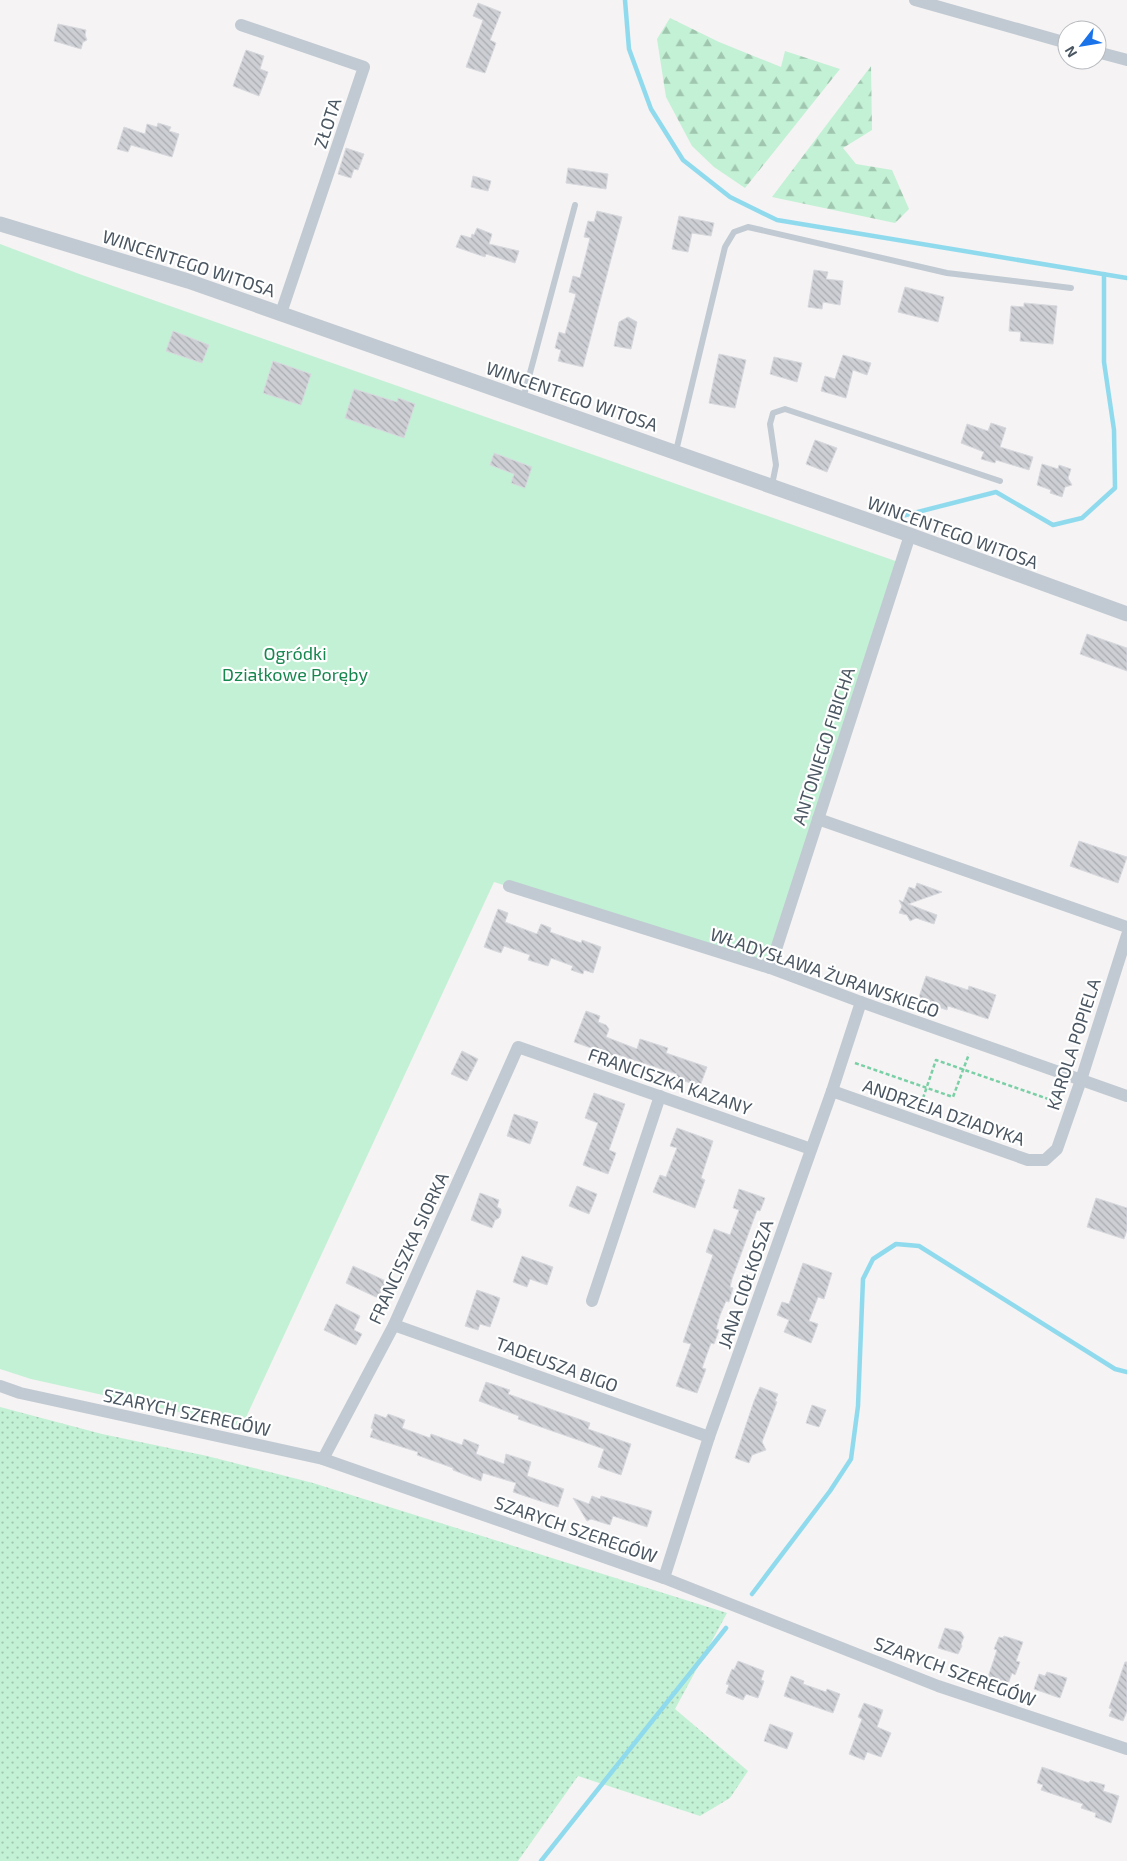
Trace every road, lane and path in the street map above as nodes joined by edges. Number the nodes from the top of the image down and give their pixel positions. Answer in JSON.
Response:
{"nodes":[{"id":1,"x":915,"y":0,"type":"edge"},
{"id":2,"x":241,"y":25,"type":"dead end"},
{"id":3,"x":1057,"y":40,"type":"edge"},
{"id":4,"x":1107,"y":55,"type":"edge"},
{"id":5,"x":1127,"y":60,"type":"edge"},
{"id":6,"x":575,"y":205,"type":"dead end"},
{"id":7,"x":0,"y":224,"type":"edge"},
{"id":8,"x":1071,"y":288,"type":"dead end"},
{"id":9,"x":281,"y":313,"type":"junction"},
{"id":10,"x":524,"y":399,"type":"junction"},
{"id":11,"x":676,"y":453,"type":"junction"},
{"id":12,"x":1000,"y":481,"type":"dead end"},
{"id":13,"x":772,"y":487,"type":"junction"},
{"id":14,"x":910,"y":536,"type":"junction"},
{"id":15,"x":1127,"y":614,"type":"edge"},
{"id":16,"x":818,"y":819,"type":"junction"},
{"id":17,"x":509,"y":886,"type":"dead end"},
{"id":18,"x":1127,"y":927,"type":"edge"},
{"id":19,"x":1127,"y":935,"type":"edge"},
{"id":20,"x":770,"y":968,"type":"junction"},
{"id":21,"x":861,"y":1002,"type":"junction"},
{"id":22,"x":973,"y":1042,"type":"junction"},
{"id":23,"x":518,"y":1047,"type":"joint"},
{"id":24,"x":842,"y":1058,"type":"junction"},
{"id":25,"x":963,"y":1070,"type":"junction"},
{"id":26,"x":1081,"y":1080,"type":"junction"},
{"id":27,"x":927,"y":1088,"type":"junction"},
{"id":28,"x":832,"y":1091,"type":"junction"},
{"id":29,"x":660,"y":1096,"type":"junction"},
{"id":30,"x":1127,"y":1096,"type":"edge"},
{"id":31,"x":1074,"y":1099,"type":"junction"},
{"id":32,"x":931,"y":1126,"type":"junction"},
{"id":33,"x":811,"y":1149,"type":"junction"},
{"id":34,"x":1045,"y":1160,"type":"joint"},
{"id":35,"x":592,"y":1301,"type":"dead end"},
{"id":36,"x":394,"y":1325,"type":"junction"},
{"id":37,"x":0,"y":1386,"type":"edge"},
{"id":38,"x":709,"y":1437,"type":"junction"},
{"id":39,"x":323,"y":1460,"type":"junction"},
{"id":40,"x":664,"y":1578,"type":"junction"},
{"id":41,"x":1127,"y":1749,"type":"edge"}],
"edges":[{"from":1,"to":3,"type":"street"},
{"from":2,"to":9,"type":"street","name":"ZŁOTA"},
{"from":4,"to":5,"type":"street"},
{"from":6,"to":10,"type":"lane"},
{"from":7,"to":9,"type":"street","name":"WINCENTEGO WITOSA"},
{"from":8,"to":11,"type":"lane"},
{"from":9,"to":10,"type":"street","name":"WINCENTEGO WITOSA"},
{"from":10,"to":11,"type":"street","name":"WINCENTEGO WITOSA"},
{"from":11,"to":13,"type":"street","name":"WINCENTEGO WITOSA"},
{"from":12,"to":13,"type":"lane"},
{"from":13,"to":14,"type":"street","name":"WINCENTEGO WITOSA"},
{"from":14,"to":15,"type":"street","name":"WINCENTEGO WITOSA"},
{"from":14,"to":16,"type":"street","name":"ANTONIEGO FIBICHA"},
{"from":16,"to":18,"type":"street"},
{"from":16,"to":20,"type":"street","name":"ANTONIEGO FIBICHA"},
{"from":17,"to":20,"type":"street","name":"WŁADYSŁAWA ŻURAWSKIEGO"},
{"from":19,"to":26,"type":"street","name":"KAROLA POPIELA"},
{"from":20,"to":21,"type":"street","name":"WŁADYSŁAWA ŻURAWSKIEGO"},
{"from":21,"to":22,"type":"street","name":"WŁADYSŁAWA ŻURAWSKIEGO"},
{"from":21,"to":24,"type":"street","name":"JANA CIOŁKOSZA"},
{"from":22,"to":25,"type":"path"},
{"from":22,"to":26,"type":"street","name":"WŁADYSŁAWA ŻURAWSKIEGO"},
{"from":23,"to":29,"type":"street","name":"FRANCISZKA KAZANY"},
{"from":23,"to":36,"type":"street","name":"FRANCISZKA SIORKA"},
{"from":24,"to":27,"type":"path"},
{"from":24,"to":28,"type":"street","name":"JANA CIOŁKOSZA"},
{"from":25,"to":27,"type":"path"},
{"from":25,"to":27,"type":"path"},
{"from":25,"to":31,"type":"path"},
{"from":26,"to":30,"type":"street","name":"WŁADYSŁAWA ŻURAWSKIEGO"},
{"from":26,"to":31,"type":"street","name":"KAROLA POPIELA"},
{"from":27,"to":32,"type":"path"},
{"from":28,"to":32,"type":"street","name":"ANDRZEJA DZIADYKA"},
{"from":28,"to":33,"type":"street","name":"JANA CIOŁKOSZA"},
{"from":29,"to":33,"type":"street","name":"FRANCISZKA KAZANY"},
{"from":29,"to":35,"type":"street"},
{"from":31,"to":34,"type":"street","name":"KAROLA POPIELA"},
{"from":32,"to":34,"type":"street","name":"ANDRZEJA DZIADYKA"},
{"from":33,"to":38,"type":"street","name":"JANA CIOŁKOSZA"},
{"from":36,"to":38,"type":"street","name":"TADEUSZA BIGO"},
{"from":36,"to":39,"type":"street","name":"FRANCISZKA SIORKA"},
{"from":37,"to":39,"type":"street","name":"SZARYCH SZEREGÓW"},
{"from":38,"to":40,"type":"street","name":"JANA CIOŁKOSZA"},
{"from":39,"to":40,"type":"street","name":"SZARYCH SZEREGÓW"},
{"from":40,"to":41,"type":"street","name":"SZARYCH SZEREGÓW"}]}
